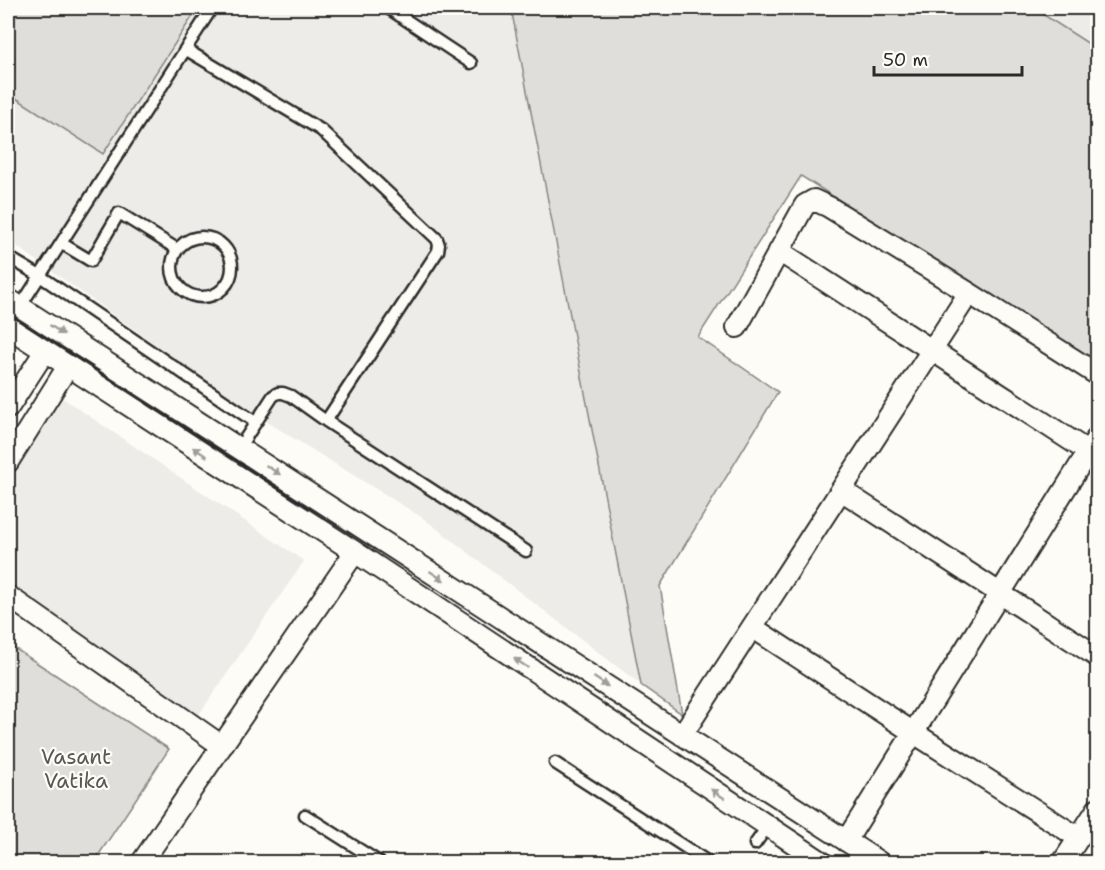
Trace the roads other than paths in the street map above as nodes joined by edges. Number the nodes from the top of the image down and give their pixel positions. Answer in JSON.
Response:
{"nodes":[{"id":1,"x":212,"y":8,"type":"edge"},
{"id":2,"x":388,"y":8,"type":"edge"},
{"id":3,"x":185,"y":49,"type":"junction"},
{"id":4,"x":471,"y":63,"type":"dead end"},
{"id":5,"x":61,"y":243,"type":"junction"},
{"id":6,"x":177,"y":249,"type":"junction"},
{"id":7,"x":779,"y":251,"type":"junction"},
{"id":8,"x":8,"y":257,"type":"edge"},
{"id":9,"x":40,"y":276,"type":"junction"},
{"id":10,"x":969,"y":293,"type":"junction"},
{"id":11,"x":14,"y":303,"type":"edge"},
{"id":12,"x":8,"y":327,"type":"edge"},
{"id":13,"x":737,"y":327,"type":"dead end"},
{"id":14,"x":932,"y":350,"type":"junction"},
{"id":15,"x":45,"y":351,"type":"junction"},
{"id":16,"x":68,"y":366,"type":"junction"},
{"id":17,"x":1098,"y":375,"type":"edge"},
{"id":18,"x":8,"y":408,"type":"edge"},
{"id":19,"x":326,"y":421,"type":"junction"},
{"id":20,"x":255,"y":422,"type":"junction"},
{"id":21,"x":238,"y":448,"type":"junction"},
{"id":22,"x":1094,"y":449,"type":"edge"},
{"id":23,"x":8,"y":462,"type":"edge"},
{"id":24,"x":841,"y":490,"type":"junction"},
{"id":25,"x":526,"y":551,"type":"dead end"},
{"id":26,"x":355,"y":552,"type":"junction"},
{"id":27,"x":1000,"y":593,"type":"junction"},
{"id":28,"x":8,"y":596,"type":"edge"},
{"id":29,"x":752,"y":627,"type":"junction"},
{"id":30,"x":1098,"y":657,"type":"edge"},
{"id":31,"x":914,"y":733,"type":"junction"},
{"id":32,"x":682,"y":735,"type":"junction"},
{"id":33,"x":222,"y":746,"type":"junction"},
{"id":34,"x":555,"y":762,"type":"dead end"},
{"id":35,"x":778,"y":797,"type":"junction"},
{"id":36,"x":1098,"y":808,"type":"edge"},
{"id":37,"x":305,"y":815,"type":"dead end"},
{"id":38,"x":767,"y":827,"type":"junction"},
{"id":39,"x":1079,"y":837,"type":"junction"},
{"id":40,"x":846,"y":841,"type":"junction"},
{"id":41,"x":755,"y":844,"type":"dead end"},
{"id":42,"x":142,"y":862,"type":"edge"},
{"id":43,"x":379,"y":862,"type":"edge"},
{"id":44,"x":708,"y":862,"type":"edge"},
{"id":45,"x":822,"y":862,"type":"edge"},
{"id":46,"x":879,"y":862,"type":"edge"},
{"id":47,"x":1063,"y":862,"type":"edge"}],
"edges":[{"from":1,"to":3,"type":"lane"},
{"from":2,"to":4,"type":"lane"},
{"from":3,"to":5,"type":"lane"},
{"from":3,"to":19,"type":"lane"},
{"from":5,"to":6,"type":"lane"},
{"from":5,"to":9,"type":"lane"},
{"from":6,"to":6,"type":"lane"},
{"from":7,"to":10,"type":"street"},
{"from":7,"to":13,"type":"street"},
{"from":7,"to":14,"type":"street"},
{"from":8,"to":9,"type":"lane"},
{"from":9,"to":11,"type":"lane"},
{"from":9,"to":20,"type":"lane"},
{"from":10,"to":14,"type":"street"},
{"from":10,"to":17,"type":"street"},
{"from":11,"to":21,"type":"street","one_way":true},
{"from":12,"to":15,"type":"street"},
{"from":14,"to":22,"type":"street"},
{"from":14,"to":24,"type":"street"},
{"from":15,"to":16,"type":"street"},
{"from":15,"to":18,"type":"street"},
{"from":16,"to":23,"type":"street"},
{"from":26,"to":16,"type":"street","one_way":true},
{"from":19,"to":20,"type":"lane"},
{"from":19,"to":25,"type":"lane"},
{"from":20,"to":21,"type":"lane"},
{"from":21,"to":32,"type":"street","one_way":true},
{"from":22,"to":27,"type":"street"},
{"from":24,"to":27,"type":"street"},
{"from":24,"to":29,"type":"street"},
{"from":26,"to":33,"type":"street"},
{"from":38,"to":26,"type":"street","one_way":true},
{"from":27,"to":30,"type":"street"},
{"from":27,"to":31,"type":"street"},
{"from":28,"to":33,"type":"street"},
{"from":29,"to":31,"type":"street"},
{"from":29,"to":32,"type":"street"},
{"from":31,"to":39,"type":"street"},
{"from":31,"to":40,"type":"street"},
{"from":32,"to":35,"type":"street"},
{"from":33,"to":42,"type":"street"},
{"from":34,"to":44,"type":"lane"},
{"from":35,"to":38,"type":"street"},
{"from":35,"to":40,"type":"street"},
{"from":36,"to":39,"type":"street"},
{"from":37,"to":43,"type":"lane"},
{"from":38,"to":41,"type":"lane"},
{"from":38,"to":45,"type":"street"},
{"from":39,"to":47,"type":"street"},
{"from":40,"to":46,"type":"street"}]}
